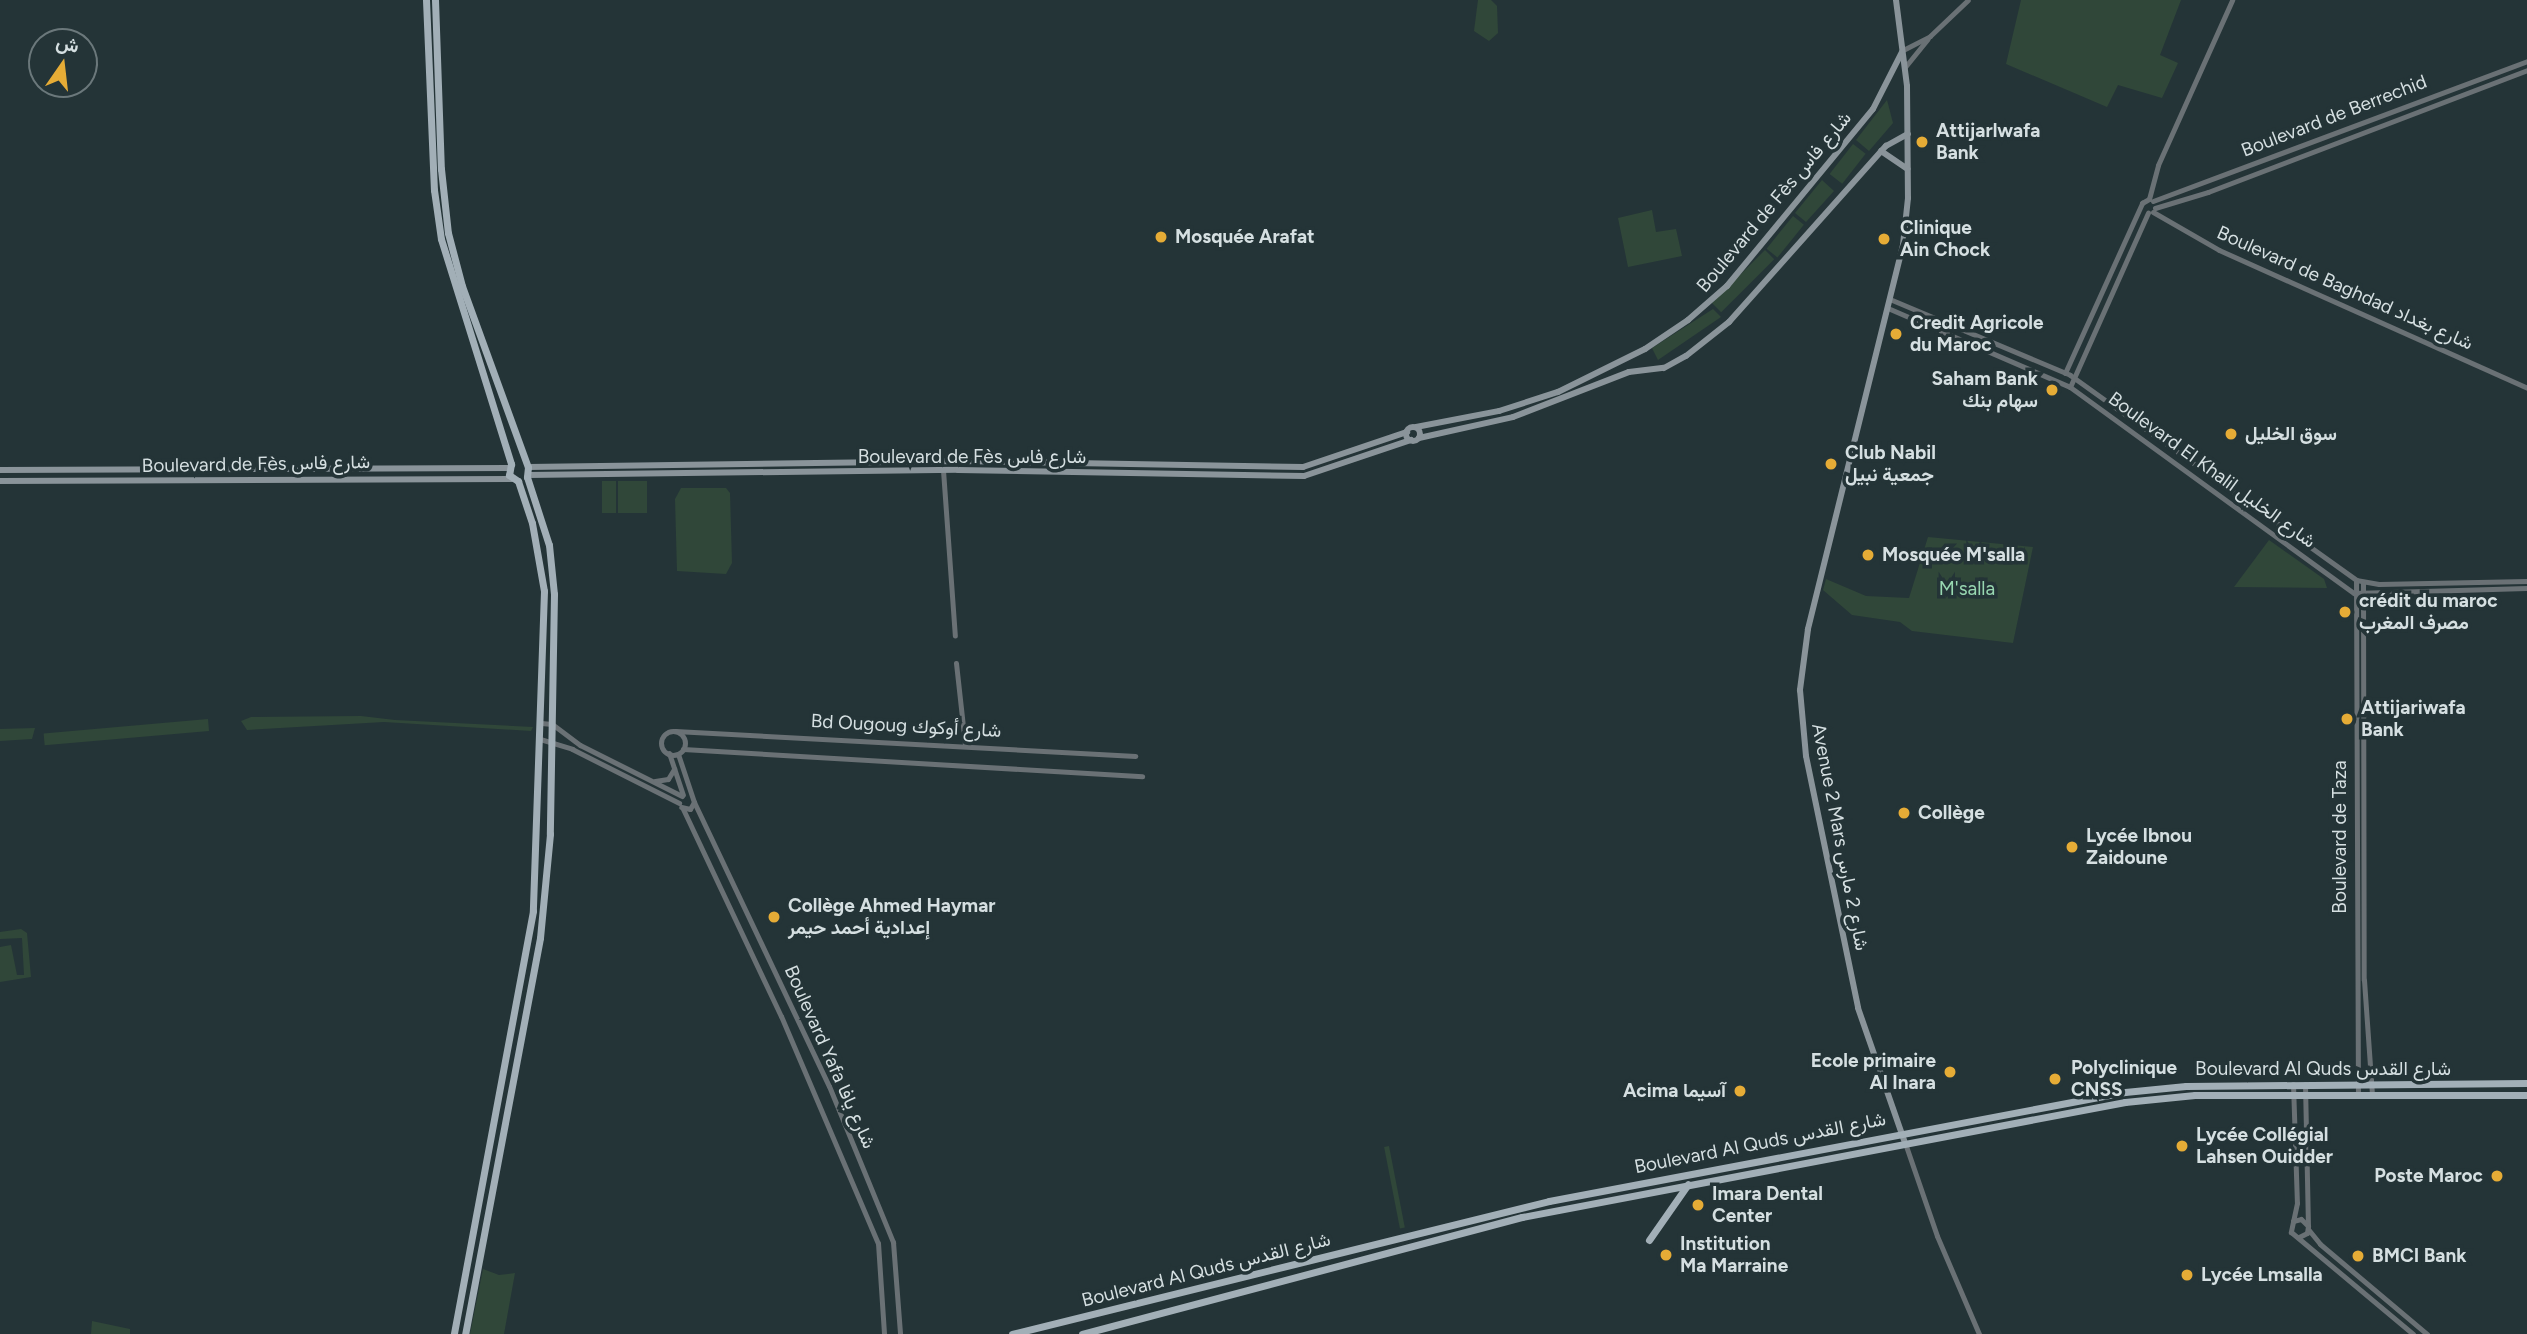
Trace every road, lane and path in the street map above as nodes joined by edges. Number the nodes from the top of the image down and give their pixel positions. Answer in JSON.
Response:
{"nodes":[{"id":1,"x":426,"y":0,"type":"edge"},
{"id":2,"x":435,"y":0,"type":"edge"},
{"id":3,"x":1896,"y":0,"type":"edge"},
{"id":4,"x":1968,"y":0,"type":"edge"},
{"id":5,"x":2232,"y":0,"type":"edge"},
{"id":6,"x":1930,"y":36,"type":"junction"},
{"id":7,"x":1903,"y":50,"type":"junction"},
{"id":8,"x":2527,"y":61,"type":"edge"},
{"id":9,"x":1905,"y":67,"type":"junction"},
{"id":10,"x":2527,"y":70,"type":"edge"},
{"id":11,"x":1908,"y":134,"type":"junction"},
{"id":12,"x":1881,"y":151,"type":"junction"},
{"id":13,"x":1909,"y":169,"type":"junction"},
{"id":14,"x":2151,"y":200,"type":"junction"},
{"id":15,"x":2141,"y":208,"type":"junction"},
{"id":16,"x":2152,"y":211,"type":"junction"},
{"id":17,"x":1892,"y":300,"type":"junction"},
{"id":18,"x":1890,"y":309,"type":"junction"},
{"id":19,"x":2066,"y":373,"type":"junction"},
{"id":20,"x":2075,"y":378,"type":"junction"},
{"id":21,"x":2062,"y":382,"type":"junction"},
{"id":22,"x":2070,"y":387,"type":"junction"},
{"id":23,"x":2527,"y":388,"type":"edge"},
{"id":24,"x":1416,"y":427,"type":"junction"},
{"id":25,"x":1406,"y":432,"type":"junction"},
{"id":26,"x":1419,"y":438,"type":"junction"},
{"id":27,"x":1411,"y":440,"type":"junction"},
{"id":28,"x":510,"y":466,"type":"junction"},
{"id":29,"x":0,"y":470,"type":"edge"},
{"id":30,"x":943,"y":470,"type":"junction"},
{"id":31,"x":527,"y":471,"type":"junction"},
{"id":32,"x":515,"y":480,"type":"junction"},
{"id":33,"x":0,"y":481,"type":"edge"},
{"id":34,"x":2356,"y":580,"type":"junction"},
{"id":35,"x":2527,"y":580,"type":"edge"},
{"id":36,"x":2363,"y":582,"type":"junction"},
{"id":37,"x":2426,"y":582,"type":"junction"},
{"id":38,"x":2527,"y":588,"type":"edge"},
{"id":39,"x":2427,"y":592,"type":"junction"},
{"id":40,"x":2358,"y":594,"type":"junction"},
{"id":41,"x":955,"y":636,"type":"dead end"},
{"id":42,"x":956,"y":663,"type":"dead end"},
{"id":43,"x":541,"y":723,"type":"junction"},
{"id":44,"x":552,"y":724,"type":"junction"},
{"id":45,"x":675,"y":731,"type":"junction"},
{"id":46,"x":540,"y":739,"type":"junction"},
{"id":47,"x":551,"y":740,"type":"junction"},
{"id":48,"x":965,"y":745,"type":"junction"},
{"id":49,"x":683,"y":748,"type":"junction"},
{"id":50,"x":669,"y":753,"type":"junction"},
{"id":51,"x":678,"y":754,"type":"junction"},
{"id":52,"x":1135,"y":756,"type":"dead end"},
{"id":53,"x":674,"y":769,"type":"junction"},
{"id":54,"x":1142,"y":776,"type":"dead end"},
{"id":55,"x":652,"y":781,"type":"junction"},
{"id":56,"x":685,"y":796,"type":"junction"},
{"id":57,"x":694,"y":802,"type":"junction"},
{"id":58,"x":681,"y":806,"type":"junction"},
{"id":59,"x":2357,"y":1083,"type":"junction"},
{"id":60,"x":2371,"y":1083,"type":"junction"},
{"id":61,"x":2527,"y":1083,"type":"edge"},
{"id":62,"x":2293,"y":1084,"type":"junction"},
{"id":63,"x":2305,"y":1084,"type":"junction"},
{"id":64,"x":2294,"y":1095,"type":"junction"},
{"id":65,"x":2305,"y":1095,"type":"junction"},
{"id":66,"x":2357,"y":1095,"type":"junction"},
{"id":67,"x":2372,"y":1095,"type":"junction"},
{"id":68,"x":2527,"y":1095,"type":"edge"},
{"id":69,"x":1901,"y":1132,"type":"junction"},
{"id":70,"x":1905,"y":1143,"type":"junction"},
{"id":71,"x":1688,"y":1184,"type":"junction"},
{"id":72,"x":2292,"y":1222,"type":"junction"},
{"id":73,"x":2308,"y":1227,"type":"junction"},
{"id":74,"x":2299,"y":1237,"type":"junction"},
{"id":75,"x":1649,"y":1240,"type":"dead end"},
{"id":76,"x":454,"y":1334,"type":"edge"},
{"id":77,"x":466,"y":1334,"type":"edge"},
{"id":78,"x":884,"y":1334,"type":"edge"},
{"id":79,"x":900,"y":1334,"type":"edge"},
{"id":80,"x":1012,"y":1334,"type":"edge"},
{"id":81,"x":1082,"y":1334,"type":"edge"},
{"id":82,"x":1979,"y":1334,"type":"edge"},
{"id":83,"x":2413,"y":1334,"type":"edge"},
{"id":84,"x":2427,"y":1334,"type":"edge"}],
"edges":[{"from":1,"to":28,"type":"main road"},
{"from":2,"to":31,"type":"main road"},
{"from":3,"to":7,"type":"main road","name":"Avenue 2 Mars شارع 2 مارس"},
{"from":4,"to":6,"type":"street"},
{"from":5,"to":14,"type":"street"},
{"from":6,"to":7,"type":"street"},
{"from":6,"to":9,"type":"street"},
{"from":7,"to":9,"type":"main road","name":"Avenue 2 Mars شارع 2 مارس"},
{"from":7,"to":24,"type":"main road","name":"Boulevard de Fès شارع فاس"},
{"from":8,"to":14,"type":"street","name":"Boulevard de Berrechid"},
{"from":9,"to":11,"type":"main road","name":"Avenue 2 Mars شارع 2 مارس"},
{"from":10,"to":16,"type":"street","name":"Boulevard de Berrechid"},
{"from":11,"to":12,"type":"main road"},
{"from":11,"to":13,"type":"main road","name":"Avenue 2 Mars شارع 2 مارس"},
{"from":12,"to":13,"type":"main road"},
{"from":12,"to":26,"type":"main road"},
{"from":13,"to":17,"type":"main road","name":"Avenue 2 Mars شارع 2 مارس"},
{"from":14,"to":15,"type":"street"},
{"from":14,"to":16,"type":"street"},
{"from":15,"to":16,"type":"street","name":"Boulevard de Baghdad شارع بغداد"},
{"from":15,"to":19,"type":"street"},
{"from":16,"to":20,"type":"street"},
{"from":16,"to":23,"type":"street","name":"Boulevard de Baghdad شارع بغداد"},
{"from":17,"to":18,"type":"main road","name":"Avenue 2 Mars شارع 2 مارس"},
{"from":17,"to":19,"type":"street","name":"Boulevard El Khalil شارع الخليل"},
{"from":18,"to":21,"type":"street","name":"Boulevard El Khalil شارع الخليل"},
{"from":18,"to":69,"type":"main road","name":"Avenue 2 Mars شارع 2 مارس"},
{"from":19,"to":20,"type":"street","name":"Boulevard El Khalil شارع الخليل"},
{"from":19,"to":21,"type":"street"},
{"from":20,"to":22,"type":"street"},
{"from":20,"to":34,"type":"street","name":"Boulevard El Khalil شارع الخليل"},
{"from":21,"to":22,"type":"street","name":"Boulevard El Khalil شارع الخليل"},
{"from":22,"to":40,"type":"street","name":"Boulevard El Khalil شارع الخليل"},
{"from":24,"to":25,"type":"main road","name":"Boulevard de Fès شارع فاس"},
{"from":24,"to":26,"type":"main road"},
{"from":25,"to":27,"type":"main road"},
{"from":25,"to":31,"type":"main road","name":"Boulevard de Fès شارع فاس"},
{"from":26,"to":27,"type":"main road","name":"Boulevard de Fès شارع فاس"},
{"from":27,"to":30,"type":"main road","name":"Boulevard de Fès شارع فاس"},
{"from":28,"to":29,"type":"main road","name":"Boulevard de Fès شارع فاس"},
{"from":28,"to":31,"type":"main road"},
{"from":28,"to":32,"type":"main road"},
{"from":30,"to":31,"type":"main road","name":"Boulevard de Fès شارع فاس"},
{"from":30,"to":41,"type":"street"},
{"from":31,"to":32,"type":"main road"},
{"from":31,"to":44,"type":"main road"},
{"from":32,"to":33,"type":"main road","name":"Boulevard de Fès شارع فاس"},
{"from":32,"to":43,"type":"main road"},
{"from":34,"to":36,"type":"street","name":"Boulevard El Khalil شارع الخليل"},
{"from":34,"to":40,"type":"street","name":"Boulevard de Taza"},
{"from":35,"to":37,"type":"street","name":"Boulevard El Khalil شارع الخليل"},
{"from":36,"to":37,"type":"street","name":"Boulevard El Khalil شارع الخليل"},
{"from":36,"to":40,"type":"street","name":"Boulevard de Taza"},
{"from":37,"to":39,"type":"street"},
{"from":38,"to":39,"type":"street"},
{"from":39,"to":40,"type":"street"},
{"from":40,"to":59,"type":"street","name":"Boulevard de Taza"},
{"from":40,"to":60,"type":"street","name":"Boulevard de Taza"},
{"from":42,"to":48,"type":"street"},
{"from":43,"to":44,"type":"street"},
{"from":43,"to":46,"type":"main road"},
{"from":44,"to":47,"type":"main road"},
{"from":44,"to":55,"type":"street"},
{"from":45,"to":48,"type":"street","name":"Bd Ougoug شارع أوكوك"},
{"from":45,"to":49,"type":"street"},
{"from":45,"to":50,"type":"street"},
{"from":46,"to":47,"type":"street"},
{"from":46,"to":76,"type":"main road"},
{"from":47,"to":58,"type":"street"},
{"from":47,"to":77,"type":"main road"},
{"from":48,"to":52,"type":"street","name":"Bd Ougoug شارع أوكوك"},
{"from":49,"to":51,"type":"street"},
{"from":49,"to":54,"type":"street","name":"Bd Ougoug شارع أوكوك"},
{"from":50,"to":51,"type":"street"},
{"from":50,"to":53,"type":"street"},
{"from":51,"to":56,"type":"street"},
{"from":53,"to":55,"type":"street"},
{"from":53,"to":56,"type":"street"},
{"from":55,"to":56,"type":"street"},
{"from":56,"to":57,"type":"street","name":"Boulevard Yafa شارع يافا"},
{"from":56,"to":58,"type":"street"},
{"from":57,"to":58,"type":"street"},
{"from":57,"to":79,"type":"street","name":"Boulevard Yafa شارع يافا"},
{"from":58,"to":78,"type":"street","name":"Boulevard Yafa شارع يافا"},
{"from":59,"to":60,"type":"main road","name":"Boulevard Al Quds شارع القدس"},
{"from":59,"to":63,"type":"main road","name":"Boulevard Al Quds شارع القدس"},
{"from":59,"to":66,"type":"street","name":"Boulevard de Taza"},
{"from":60,"to":61,"type":"main road","name":"Boulevard Al Quds شارع القدس"},
{"from":60,"to":67,"type":"street","name":"Boulevard de Taza"},
{"from":62,"to":63,"type":"main road","name":"Boulevard Al Quds شارع القدس"},
{"from":62,"to":64,"type":"street"},
{"from":62,"to":69,"type":"main road","name":"Boulevard Al Quds شارع القدس"},
{"from":63,"to":65,"type":"street"},
{"from":64,"to":65,"type":"main road","name":"Boulevard Al Quds شارع القدس"},
{"from":64,"to":70,"type":"main road","name":"Boulevard Al Quds شارع القدس"},
{"from":64,"to":72,"type":"street"},
{"from":65,"to":66,"type":"main road","name":"Boulevard Al Quds شارع القدس"},
{"from":65,"to":73,"type":"street"},
{"from":66,"to":67,"type":"main road","name":"Boulevard Al Quds شارع القدس"},
{"from":67,"to":68,"type":"main road","name":"Boulevard Al Quds شارع القدس"},
{"from":69,"to":70,"type":"main road","name":"Avenue 2 Mars شارع 2 مارس"},
{"from":69,"to":80,"type":"main road","name":"Boulevard Al Quds شارع القدس"},
{"from":70,"to":71,"type":"main road","name":"Boulevard Al Quds شارع القدس"},
{"from":70,"to":82,"type":"street","name":"Avenue 2 Mars شارع 2 مارس"},
{"from":71,"to":75,"type":"main road"},
{"from":71,"to":81,"type":"main road","name":"Boulevard Al Quds شارع القدس"},
{"from":72,"to":73,"type":"street"},
{"from":72,"to":74,"type":"street"},
{"from":73,"to":74,"type":"street"},
{"from":73,"to":84,"type":"street"},
{"from":74,"to":83,"type":"street"}]}
